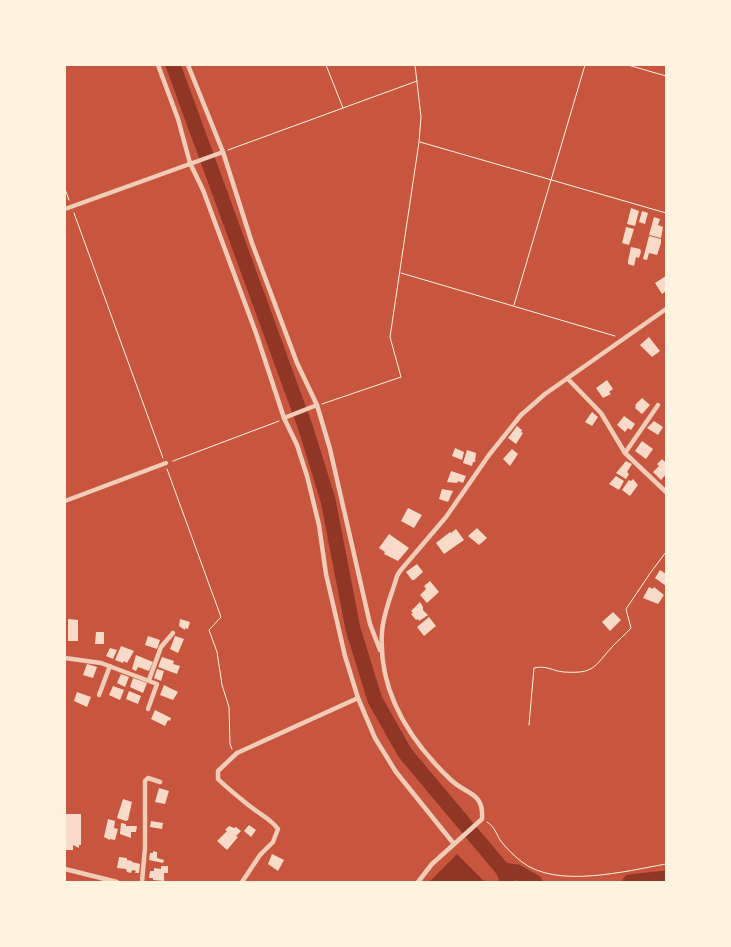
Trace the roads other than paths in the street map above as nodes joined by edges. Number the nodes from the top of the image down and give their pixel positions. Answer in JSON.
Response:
{"nodes":[{"id":1,"x":158,"y":65,"type":"edge"},
{"id":2,"x":188,"y":65,"type":"edge"},
{"id":3,"x":223,"y":152,"type":"junction"},
{"id":4,"x":190,"y":163,"type":"junction"},
{"id":5,"x":65,"y":210,"type":"edge"},
{"id":6,"x":666,"y":309,"type":"edge"},
{"id":7,"x":568,"y":378,"type":"junction"},
{"id":8,"x":658,"y":404,"type":"dead end"},
{"id":9,"x":317,"y":405,"type":"junction"},
{"id":10,"x":284,"y":418,"type":"junction"},
{"id":11,"x":625,"y":452,"type":"junction"},
{"id":12,"x":166,"y":463,"type":"road end"},
{"id":13,"x":666,"y":492,"type":"edge"},
{"id":14,"x":65,"y":501,"type":"edge"},
{"id":15,"x":173,"y":633,"type":"dead end"},
{"id":16,"x":381,"y":654,"type":"junction"},
{"id":17,"x":65,"y":658,"type":"edge"},
{"id":18,"x":110,"y":666,"type":"junction"},
{"id":19,"x":149,"y":680,"type":"junction"},
{"id":20,"x":99,"y":695,"type":"dead end"},
{"id":21,"x":358,"y":698,"type":"junction"},
{"id":22,"x":148,"y":709,"type":"dead end"},
{"id":23,"x":160,"y":782,"type":"dead end"},
{"id":24,"x":454,"y":844,"type":"junction"},
{"id":25,"x":65,"y":869,"type":"edge"},
{"id":26,"x":117,"y":882,"type":"edge"},
{"id":27,"x":142,"y":882,"type":"edge"},
{"id":28,"x":242,"y":882,"type":"edge"},
{"id":29,"x":418,"y":882,"type":"edge"}],
"edges":[{"from":1,"to":4,"type":"street"},
{"from":2,"to":3,"type":"street"},
{"from":3,"to":4,"type":"street"},
{"from":3,"to":9,"type":"street"},
{"from":4,"to":5,"type":"street"},
{"from":4,"to":10,"type":"street"},
{"from":6,"to":7,"type":"street"},
{"from":7,"to":11,"type":"street"},
{"from":7,"to":16,"type":"street"},
{"from":8,"to":11,"type":"street"},
{"from":9,"to":10,"type":"street"},
{"from":9,"to":16,"type":"street"},
{"from":10,"to":21,"type":"street"},
{"from":11,"to":13,"type":"street"},
{"from":12,"to":14,"type":"street"},
{"from":15,"to":19,"type":"street"},
{"from":16,"to":24,"type":"street"},
{"from":17,"to":18,"type":"street"},
{"from":18,"to":19,"type":"street"},
{"from":18,"to":20,"type":"street"},
{"from":19,"to":22,"type":"street"},
{"from":21,"to":24,"type":"street"},
{"from":21,"to":28,"type":"street"},
{"from":23,"to":27,"type":"street"},
{"from":24,"to":29,"type":"street"},
{"from":25,"to":26,"type":"street"}]}
